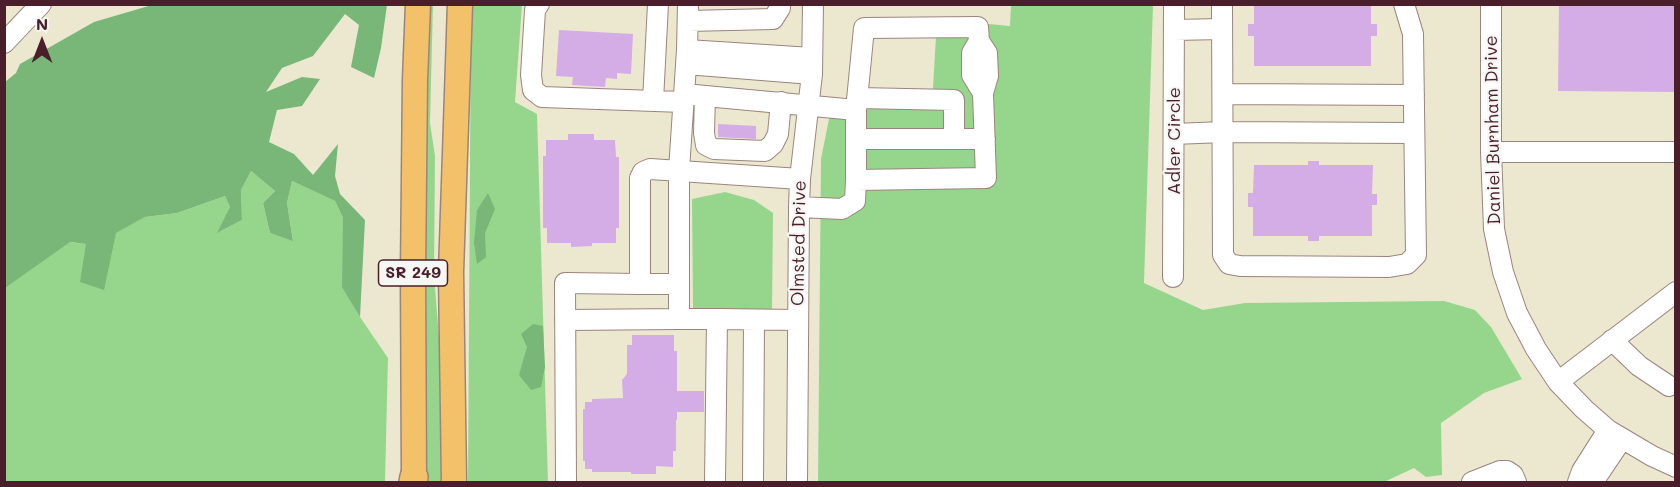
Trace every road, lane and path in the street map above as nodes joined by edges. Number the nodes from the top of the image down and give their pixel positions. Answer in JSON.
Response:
{"nodes":[{"id":1,"x":41,"y":4,"type":"edge"},
{"id":2,"x":418,"y":4,"type":"edge"},
{"id":3,"x":460,"y":4,"type":"edge"},
{"id":4,"x":539,"y":4,"type":"edge"},
{"id":5,"x":658,"y":4,"type":"edge"},
{"id":6,"x":780,"y":4,"type":"edge"},
{"id":7,"x":813,"y":4,"type":"edge"},
{"id":8,"x":1174,"y":4,"type":"edge"},
{"id":9,"x":1222,"y":4,"type":"edge"},
{"id":10,"x":1404,"y":4,"type":"edge"},
{"id":11,"x":1478,"y":4,"type":"edge"},
{"id":12,"x":1491,"y":4,"type":"edge"},
{"id":13,"x":688,"y":13,"type":"edge"},
{"id":14,"x":1491,"y":27,"type":"junction"},
{"id":15,"x":1222,"y":29,"type":"junction"},
{"id":16,"x":1174,"y":30,"type":"junction"},
{"id":17,"x":4,"y":43,"type":"edge"},
{"id":18,"x":686,"y":57,"type":"junction"},
{"id":19,"x":812,"y":66,"type":"junction"},
{"id":20,"x":1223,"y":94,"type":"junction"},
{"id":21,"x":1414,"y":95,"type":"junction"},
{"id":22,"x":705,"y":96,"type":"junction"},
{"id":23,"x":683,"y":98,"type":"junction"},
{"id":24,"x":652,"y":101,"type":"junction"},
{"id":25,"x":782,"y":102,"type":"junction"},
{"id":26,"x":857,"y":104,"type":"junction"},
{"id":27,"x":808,"y":105,"type":"junction"},
{"id":28,"x":1223,"y":132,"type":"junction"},
{"id":29,"x":1414,"y":133,"type":"junction"},
{"id":30,"x":1174,"y":134,"type":"junction"},
{"id":31,"x":856,"y":139,"type":"junction"},
{"id":32,"x":954,"y":139,"type":"junction"},
{"id":33,"x":986,"y":139,"type":"junction"},
{"id":34,"x":1491,"y":152,"type":"junction"},
{"id":35,"x":1676,"y":152,"type":"edge"},
{"id":36,"x":679,"y":170,"type":"junction"},
{"id":37,"x":800,"y":179,"type":"junction"},
{"id":38,"x":856,"y":180,"type":"junction"},
{"id":39,"x":798,"y":207,"type":"junction"},
{"id":40,"x":1173,"y":277,"type":"dead end"},
{"id":41,"x":640,"y":284,"type":"junction"},
{"id":42,"x":679,"y":284,"type":"junction"},
{"id":43,"x":1674,"y":296,"type":"edge"},
{"id":44,"x":679,"y":319,"type":"junction"},
{"id":45,"x":717,"y":319,"type":"junction"},
{"id":46,"x":566,"y":320,"type":"junction"},
{"id":47,"x":754,"y":320,"type":"junction"},
{"id":48,"x":798,"y":320,"type":"junction"},
{"id":49,"x":1612,"y":340,"type":"junction"},
{"id":50,"x":1558,"y":382,"type":"junction"},
{"id":51,"x":1673,"y":384,"type":"edge"},
{"id":52,"x":1615,"y":434,"type":"junction"},
{"id":53,"x":1676,"y":467,"type":"edge"},
{"id":54,"x":414,"y":481,"type":"edge"},
{"id":55,"x":454,"y":483,"type":"edge"},
{"id":56,"x":566,"y":483,"type":"edge"},
{"id":57,"x":715,"y":483,"type":"edge"},
{"id":58,"x":753,"y":483,"type":"edge"},
{"id":59,"x":797,"y":483,"type":"edge"},
{"id":60,"x":1472,"y":483,"type":"edge"},
{"id":61,"x":1516,"y":483,"type":"edge"},
{"id":62,"x":1578,"y":483,"type":"edge"},
{"id":63,"x":1593,"y":483,"type":"edge"}],
"edges":[{"from":1,"to":17,"type":"street"},
{"from":2,"to":54,"type":"main road","number":"SR 249"},
{"from":3,"to":55,"type":"main road","number":"SR 249"},
{"from":4,"to":24,"type":"street"},
{"from":5,"to":24,"type":"street"},
{"from":6,"to":13,"type":"street"},
{"from":7,"to":19,"type":"street","name":"Olmsted Drive"},
{"from":8,"to":16,"type":"street","name":"Adler Circle"},
{"from":9,"to":15,"type":"street"},
{"from":10,"to":21,"type":"street"},
{"from":11,"to":14,"type":"street"},
{"from":12,"to":14,"type":"street","name":"Daniel Burnham Drive"},
{"from":13,"to":18,"type":"street"},
{"from":14,"to":34,"type":"street","name":"Daniel Burnham Drive"},
{"from":15,"to":16,"type":"street"},
{"from":15,"to":20,"type":"street"},
{"from":16,"to":30,"type":"street","name":"Adler Circle"},
{"from":18,"to":19,"type":"street"},
{"from":18,"to":23,"type":"street"},
{"from":19,"to":27,"type":"street","name":"Olmsted Drive"},
{"from":20,"to":21,"type":"street"},
{"from":20,"to":28,"type":"street"},
{"from":21,"to":29,"type":"street"},
{"from":22,"to":23,"type":"street"},
{"from":22,"to":25,"type":"street"},
{"from":22,"to":25,"type":"street"},
{"from":23,"to":24,"type":"street"},
{"from":23,"to":36,"type":"street"},
{"from":25,"to":27,"type":"street"},
{"from":26,"to":27,"type":"street"},
{"from":26,"to":31,"type":"street"},
{"from":26,"to":32,"type":"street"},
{"from":26,"to":33,"type":"street"},
{"from":27,"to":37,"type":"street","name":"Olmsted Drive"},
{"from":28,"to":29,"type":"street"},
{"from":28,"to":29,"type":"street"},
{"from":28,"to":30,"type":"street"},
{"from":30,"to":40,"type":"street","name":"Adler Circle"},
{"from":31,"to":32,"type":"street"},
{"from":31,"to":38,"type":"street"},
{"from":32,"to":33,"type":"street"},
{"from":33,"to":38,"type":"street"},
{"from":34,"to":35,"type":"street"},
{"from":34,"to":50,"type":"street","name":"Daniel Burnham Drive"},
{"from":36,"to":37,"type":"street"},
{"from":36,"to":41,"type":"street"},
{"from":36,"to":42,"type":"street"},
{"from":37,"to":39,"type":"street","name":"Olmsted Drive"},
{"from":38,"to":39,"type":"street"},
{"from":39,"to":48,"type":"street","name":"Olmsted Drive"},
{"from":41,"to":42,"type":"street"},
{"from":41,"to":46,"type":"street"},
{"from":42,"to":44,"type":"street"},
{"from":43,"to":49,"type":"street"},
{"from":44,"to":45,"type":"street"},
{"from":44,"to":46,"type":"street"},
{"from":45,"to":47,"type":"street"},
{"from":45,"to":57,"type":"street"},
{"from":46,"to":56,"type":"street"},
{"from":47,"to":48,"type":"street"},
{"from":47,"to":58,"type":"street"},
{"from":48,"to":59,"type":"street","name":"Olmsted Drive"},
{"from":49,"to":50,"type":"street"},
{"from":49,"to":51,"type":"street"},
{"from":50,"to":52,"type":"street","name":"Daniel Burnham Drive"},
{"from":52,"to":53,"type":"street","name":"Daniel Burnham Drive"},
{"from":52,"to":62,"type":"street"},
{"from":52,"to":63,"type":"street"},
{"from":60,"to":61,"type":"street"}]}
